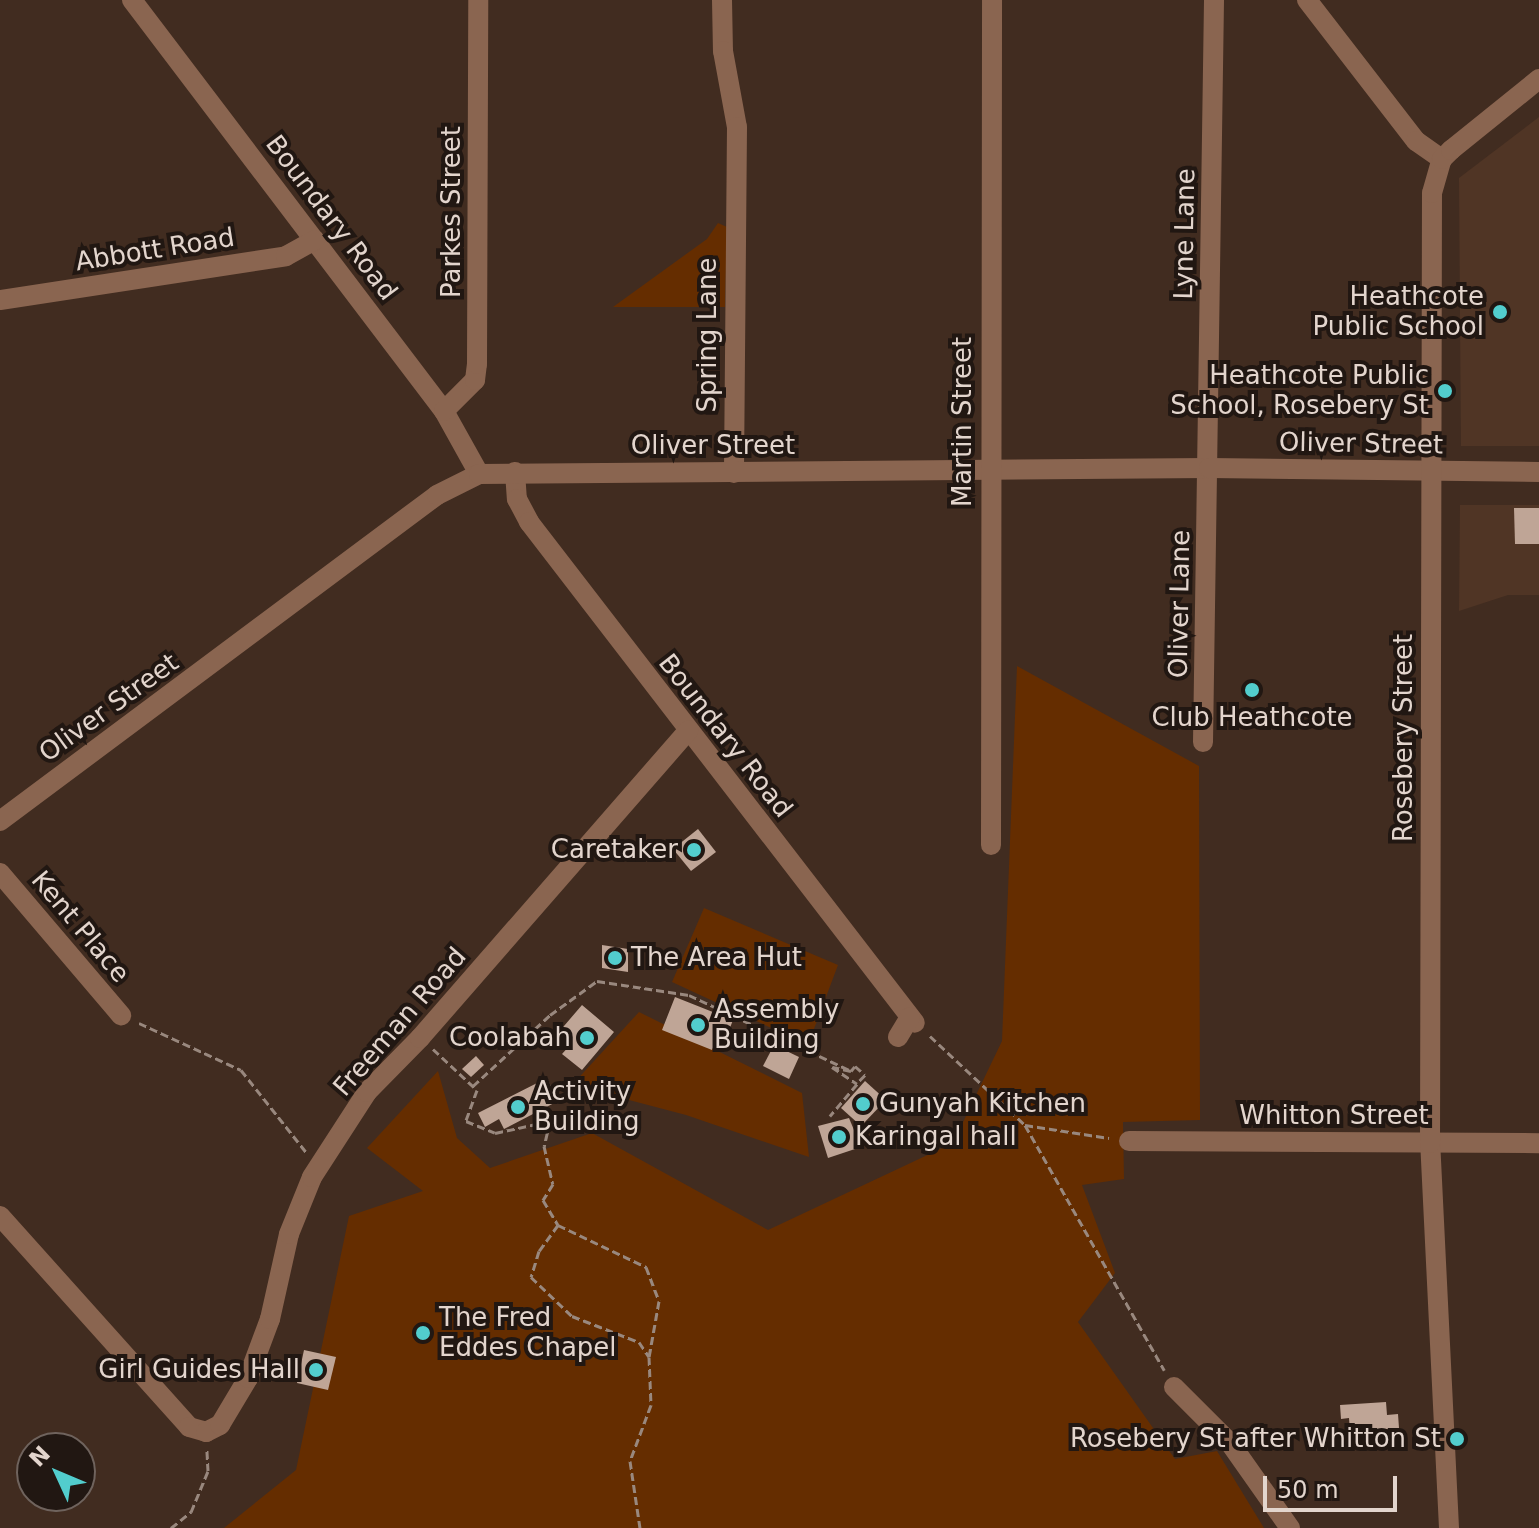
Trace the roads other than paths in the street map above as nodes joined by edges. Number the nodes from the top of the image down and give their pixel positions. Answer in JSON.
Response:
{"nodes":[{"id":1,"x":132,"y":0,"type":"edge"},
{"id":2,"x":478,"y":0,"type":"edge"},
{"id":3,"x":722,"y":0,"type":"edge"},
{"id":4,"x":992,"y":0,"type":"edge"},
{"id":5,"x":1214,"y":0,"type":"edge"},
{"id":6,"x":1307,"y":0,"type":"edge"},
{"id":7,"x":1539,"y":79,"type":"edge"},
{"id":8,"x":1442,"y":159,"type":"junction"},
{"id":9,"x":315,"y":240,"type":"junction"},
{"id":10,"x":0,"y":300,"type":"edge"},
{"id":11,"x":444,"y":411,"type":"junction"},
{"id":12,"x":1209,"y":468,"type":"junction"},
{"id":13,"x":515,"y":472,"type":"junction"},
{"id":14,"x":989,"y":472,"type":"junction"},
{"id":15,"x":1429,"y":472,"type":"junction"},
{"id":16,"x":1539,"y":472,"type":"edge"},
{"id":17,"x":734,"y":473,"type":"junction"},
{"id":18,"x":479,"y":474,"type":"junction"},
{"id":19,"x":688,"y":731,"type":"junction"},
{"id":20,"x":1203,"y":742,"type":"dead end"},
{"id":21,"x":0,"y":821,"type":"edge"},
{"id":22,"x":991,"y":845,"type":"dead end"},
{"id":23,"x":0,"y":873,"type":"edge"},
{"id":24,"x":121,"y":1015,"type":"road end"},
{"id":25,"x":898,"y":1037,"type":"dead end"},
{"id":26,"x":1129,"y":1141,"type":"road end"},
{"id":27,"x":1430,"y":1143,"type":"junction"},
{"id":28,"x":1539,"y":1143,"type":"edge"},
{"id":29,"x":0,"y":1216,"type":"edge"},
{"id":30,"x":1174,"y":1387,"type":"road end"},
{"id":31,"x":1290,"y":1528,"type":"edge"},
{"id":32,"x":1449,"y":1528,"type":"edge"}],
"edges":[{"from":1,"to":9,"type":"street","name":"Boundary Road"},
{"from":2,"to":11,"type":"street","name":"Parkes Street"},
{"from":3,"to":17,"type":"street","name":"Spring Lane"},
{"from":4,"to":14,"type":"street","name":"Martin Street"},
{"from":5,"to":12,"type":"street","name":"Lyne Lane"},
{"from":6,"to":8,"type":"street"},
{"from":7,"to":8,"type":"street"},
{"from":8,"to":15,"type":"street","name":"Rosebery Street"},
{"from":9,"to":10,"type":"street","name":"Abbott Road"},
{"from":9,"to":11,"type":"street","name":"Boundary Road"},
{"from":11,"to":18,"type":"street","name":"Boundary Road"},
{"from":12,"to":14,"type":"street","name":"Oliver Street"},
{"from":12,"to":15,"type":"street","name":"Oliver Street"},
{"from":12,"to":20,"type":"street","name":"Oliver Lane"},
{"from":13,"to":17,"type":"street","name":"Oliver Street"},
{"from":13,"to":18,"type":"street","name":"Oliver Street"},
{"from":13,"to":19,"type":"street","name":"Boundary Road"},
{"from":14,"to":17,"type":"street","name":"Oliver Street"},
{"from":14,"to":22,"type":"street","name":"Martin Street"},
{"from":15,"to":16,"type":"street","name":"Oliver Street"},
{"from":15,"to":27,"type":"street","name":"Rosebery Street"},
{"from":18,"to":21,"type":"street","name":"Oliver Street"},
{"from":19,"to":25,"type":"street","name":"Boundary Road"},
{"from":19,"to":29,"type":"street","name":"Freeman Road"},
{"from":23,"to":24,"type":"street","name":"Kent Place"},
{"from":26,"to":27,"type":"street","name":"Whitton Street"},
{"from":27,"to":28,"type":"street","name":"Whitton Street"},
{"from":27,"to":32,"type":"street","name":"Rosebery Street"},
{"from":30,"to":31,"type":"street"}]}
